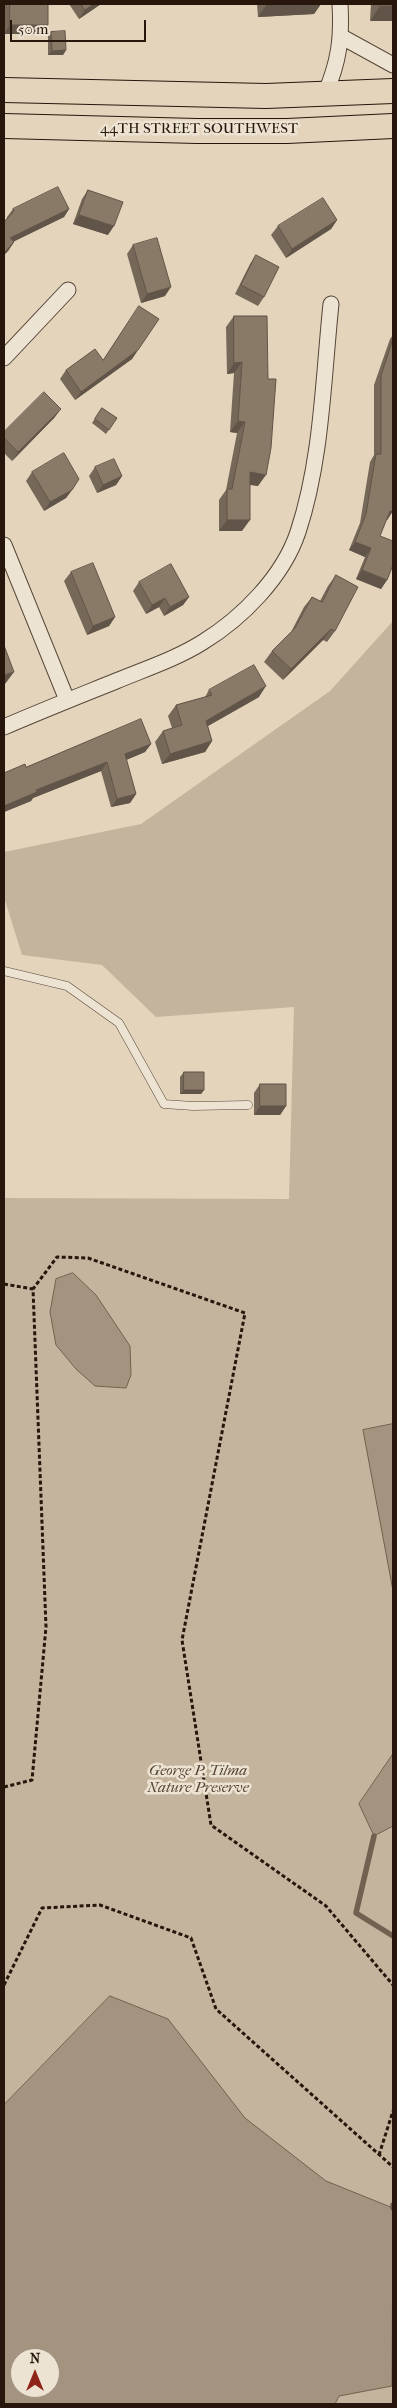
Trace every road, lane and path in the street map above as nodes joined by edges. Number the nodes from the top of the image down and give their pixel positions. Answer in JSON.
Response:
{"nodes":[{"id":1,"x":340,"y":4,"type":"edge"},
{"id":2,"x":342,"y":37,"type":"junction"},
{"id":3,"x":393,"y":65,"type":"edge"},
{"id":4,"x":4,"y":90,"type":"edge"},
{"id":5,"x":393,"y":91,"type":"edge"},
{"id":6,"x":325,"y":94,"type":"junction"},
{"id":7,"x":4,"y":126,"type":"edge"},
{"id":8,"x":393,"y":126,"type":"edge"},
{"id":9,"x":68,"y":290,"type":"dead end"},
{"id":10,"x":331,"y":304,"type":"dead end"},
{"id":11,"x":4,"y":358,"type":"edge"},
{"id":12,"x":4,"y":545,"type":"edge"},
{"id":13,"x":67,"y":700,"type":"junction"},
{"id":14,"x":4,"y":726,"type":"edge"},
{"id":15,"x":4,"y":971,"type":"edge"},
{"id":16,"x":248,"y":1105,"type":"dead end"},
{"id":17,"x":4,"y":1284,"type":"edge"},
{"id":18,"x":33,"y":1289,"type":"junction"},
{"id":19,"x":4,"y":1788,"type":"edge"},
{"id":20,"x":4,"y":1985,"type":"edge"},
{"id":21,"x":393,"y":1985,"type":"edge"},
{"id":22,"x":393,"y":2111,"type":"edge"},
{"id":23,"x":379,"y":2155,"type":"junction"},
{"id":24,"x":392,"y":2166,"type":"edge"}],
"edges":[{"from":1,"to":2,"type":"street"},
{"from":2,"to":3,"type":"street"},
{"from":2,"to":6,"type":"street"},
{"from":4,"to":6,"type":"main road"},
{"from":5,"to":6,"type":"main road"},
{"from":7,"to":8,"type":"main road","name":"44TH STREET SOUTHWEST"},
{"from":9,"to":11,"type":"street"},
{"from":10,"to":13,"type":"street"},
{"from":12,"to":13,"type":"street"},
{"from":13,"to":14,"type":"street"},
{"from":15,"to":16,"type":"lane"},
{"from":17,"to":18,"type":"path"},
{"from":18,"to":19,"type":"path"},
{"from":18,"to":21,"type":"path"},
{"from":20,"to":23,"type":"path"},
{"from":22,"to":23,"type":"path"},
{"from":23,"to":24,"type":"path"}]}
